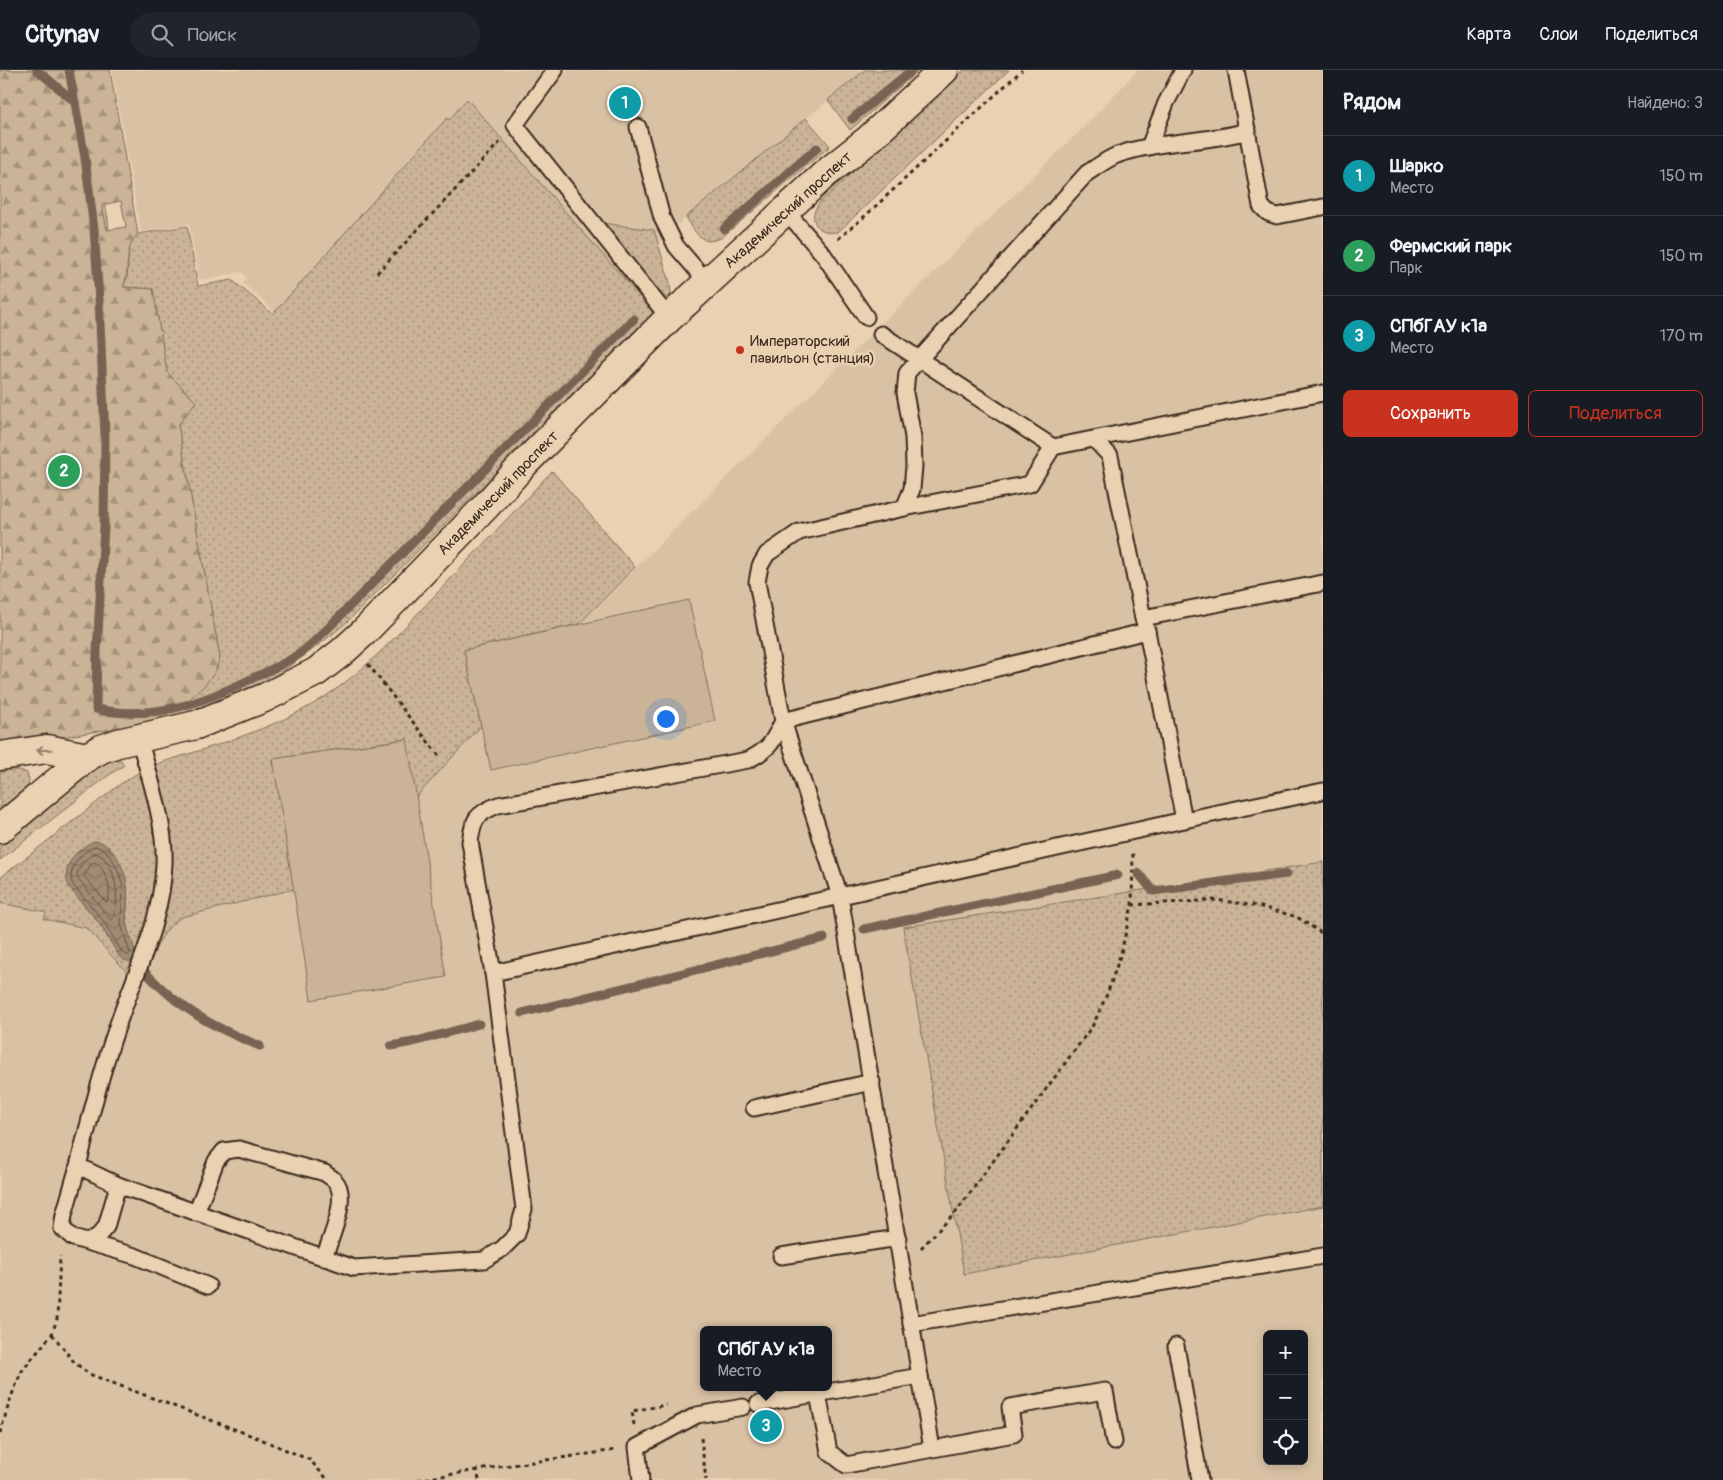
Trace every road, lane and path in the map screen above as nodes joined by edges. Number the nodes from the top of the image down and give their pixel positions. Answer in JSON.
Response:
{"nodes":[{"id":1,"x":555,"y":70,"type":"edge"},
{"id":2,"x":944,"y":70,"type":"edge"},
{"id":3,"x":1022,"y":70,"type":"edge"},
{"id":4,"x":1183,"y":70,"type":"edge"},
{"id":5,"x":1236,"y":70,"type":"edge"},
{"id":6,"x":515,"y":125,"type":"junction"},
{"id":7,"x":638,"y":127,"type":"dead end"},
{"id":8,"x":1248,"y":132,"type":"junction"},
{"id":9,"x":1149,"y":147,"type":"junction"},
{"id":10,"x":1323,"y":207,"type":"edge"},
{"id":11,"x":786,"y":211,"type":"junction"},
{"id":12,"x":834,"y":243,"type":"dead end"},
{"id":13,"x":377,"y":273,"type":"dead end"},
{"id":14,"x":707,"y":282,"type":"junction"},
{"id":15,"x":866,"y":317,"type":"dead end"},
{"id":16,"x":669,"y":318,"type":"junction"},
{"id":17,"x":881,"y":334,"type":"dead end"},
{"id":18,"x":919,"y":358,"type":"junction"},
{"id":19,"x":1323,"y":393,"type":"edge"},
{"id":20,"x":1095,"y":440,"type":"junction"},
{"id":21,"x":1053,"y":447,"type":"junction"},
{"id":22,"x":904,"y":508,"type":"junction"},
{"id":23,"x":1323,"y":582,"type":"edge"},
{"id":24,"x":1145,"y":625,"type":"junction"},
{"id":25,"x":364,"y":659,"type":"dead end"},
{"id":26,"x":783,"y":721,"type":"junction"},
{"id":27,"x":139,"y":738,"type":"junction"},
{"id":28,"x":0,"y":756,"type":"edge"},
{"id":29,"x":87,"y":757,"type":"junction"},
{"id":30,"x":440,"y":757,"type":"dead end"},
{"id":31,"x":1323,"y":791,"type":"edge"},
{"id":32,"x":1184,"y":820,"type":"junction"},
{"id":33,"x":0,"y":829,"type":"edge"},
{"id":34,"x":1132,"y":832,"type":"junction"},
{"id":35,"x":840,"y":896,"type":"junction"},
{"id":36,"x":1132,"y":904,"type":"junction"},
{"id":37,"x":1323,"y":934,"type":"edge"},
{"id":38,"x":493,"y":973,"type":"junction"},
{"id":39,"x":872,"y":1082,"type":"junction"},
{"id":40,"x":754,"y":1108,"type":"dead end"},
{"id":41,"x":78,"y":1166,"type":"junction"},
{"id":42,"x":118,"y":1185,"type":"junction"},
{"id":43,"x":196,"y":1213,"type":"junction"},
{"id":44,"x":62,"y":1228,"type":"junction"},
{"id":45,"x":898,"y":1238,"type":"junction"},
{"id":46,"x":88,"y":1242,"type":"junction"},
{"id":47,"x":781,"y":1256,"type":"dead end"},
{"id":48,"x":1323,"y":1256,"type":"edge"},
{"id":49,"x":324,"y":1258,"type":"junction"},
{"id":50,"x":902,"y":1267,"type":"junction"},
{"id":51,"x":208,"y":1286,"type":"dead end"},
{"id":52,"x":912,"y":1324,"type":"junction"},
{"id":53,"x":52,"y":1334,"type":"junction"},
{"id":54,"x":1176,"y":1346,"type":"dead end"},
{"id":55,"x":920,"y":1376,"type":"junction"},
{"id":56,"x":818,"y":1394,"type":"junction"},
{"id":57,"x":758,"y":1404,"type":"dead end"},
{"id":58,"x":743,"y":1407,"type":"dead end"},
{"id":59,"x":698,"y":1415,"type":"junction"},
{"id":60,"x":0,"y":1433,"type":"edge"},
{"id":61,"x":1114,"y":1442,"type":"dead end"},
{"id":62,"x":637,"y":1447,"type":"junction"},
{"id":63,"x":932,"y":1448,"type":"junction"},
{"id":64,"x":477,"y":1470,"type":"junction"},
{"id":65,"x":328,"y":1480,"type":"edge"},
{"id":66,"x":418,"y":1480,"type":"edge"},
{"id":67,"x":479,"y":1480,"type":"edge"},
{"id":68,"x":640,"y":1480,"type":"edge"},
{"id":69,"x":706,"y":1480,"type":"edge"},
{"id":70,"x":1200,"y":1480,"type":"edge"}],
"edges":[{"from":1,"to":6,"type":"lane"},
{"from":2,"to":11,"type":"street","name":"Академический проспект"},
{"from":3,"to":12,"type":"path"},
{"from":4,"to":9,"type":"lane"},
{"from":5,"to":8,"type":"lane"},
{"from":6,"to":13,"type":"path"},
{"from":6,"to":16,"type":"lane"},
{"from":7,"to":14,"type":"lane"},
{"from":8,"to":9,"type":"lane"},
{"from":8,"to":10,"type":"lane"},
{"from":9,"to":18,"type":"lane"},
{"from":11,"to":14,"type":"street","name":"Академический проспект"},
{"from":11,"to":15,"type":"lane"},
{"from":14,"to":16,"type":"street","name":"Академический проспект"},
{"from":16,"to":27,"type":"street","name":"Академический проспект"},
{"from":17,"to":18,"type":"lane"},
{"from":18,"to":21,"type":"lane"},
{"from":18,"to":22,"type":"lane"},
{"from":19,"to":20,"type":"lane"},
{"from":20,"to":21,"type":"lane"},
{"from":20,"to":24,"type":"lane"},
{"from":21,"to":22,"type":"lane"},
{"from":22,"to":26,"type":"lane"},
{"from":23,"to":24,"type":"lane"},
{"from":24,"to":26,"type":"lane"},
{"from":24,"to":32,"type":"lane"},
{"from":25,"to":30,"type":"path"},
{"from":26,"to":35,"type":"lane"},
{"from":26,"to":38,"type":"lane"},
{"from":27,"to":29,"type":"street","name":"Академический проспект"},
{"from":27,"to":41,"type":"lane"},
{"from":29,"to":28,"type":"street","one_way":true},
{"from":29,"to":33,"type":"street","name":"Академический проспект"},
{"from":31,"to":32,"type":"lane"},
{"from":32,"to":34,"type":"lane"},
{"from":34,"to":35,"type":"lane"},
{"from":34,"to":36,"type":"path"},
{"from":35,"to":38,"type":"lane"},
{"from":35,"to":39,"type":"lane"},
{"from":36,"to":37,"type":"path"},
{"from":36,"to":50,"type":"path"},
{"from":38,"to":49,"type":"lane"},
{"from":39,"to":40,"type":"lane"},
{"from":39,"to":45,"type":"lane"},
{"from":41,"to":42,"type":"lane"},
{"from":41,"to":44,"type":"lane"},
{"from":42,"to":43,"type":"lane"},
{"from":42,"to":46,"type":"lane"},
{"from":43,"to":49,"type":"lane"},
{"from":43,"to":49,"type":"lane"},
{"from":44,"to":46,"type":"lane"},
{"from":44,"to":53,"type":"path"},
{"from":45,"to":47,"type":"lane"},
{"from":45,"to":50,"type":"lane"},
{"from":46,"to":51,"type":"lane"},
{"from":48,"to":52,"type":"lane"},
{"from":50,"to":52,"type":"lane"},
{"from":52,"to":55,"type":"lane"},
{"from":53,"to":60,"type":"path"},
{"from":53,"to":65,"type":"path"},
{"from":54,"to":70,"type":"lane"},
{"from":55,"to":56,"type":"lane"},
{"from":55,"to":63,"type":"lane"},
{"from":56,"to":57,"type":"lane"},
{"from":56,"to":63,"type":"lane"},
{"from":58,"to":59,"type":"lane"},
{"from":59,"to":62,"type":"lane"},
{"from":59,"to":69,"type":"path"},
{"from":61,"to":63,"type":"lane"},
{"from":62,"to":64,"type":"path"},
{"from":62,"to":68,"type":"lane"},
{"from":64,"to":66,"type":"path"},
{"from":64,"to":67,"type":"path"}]}
